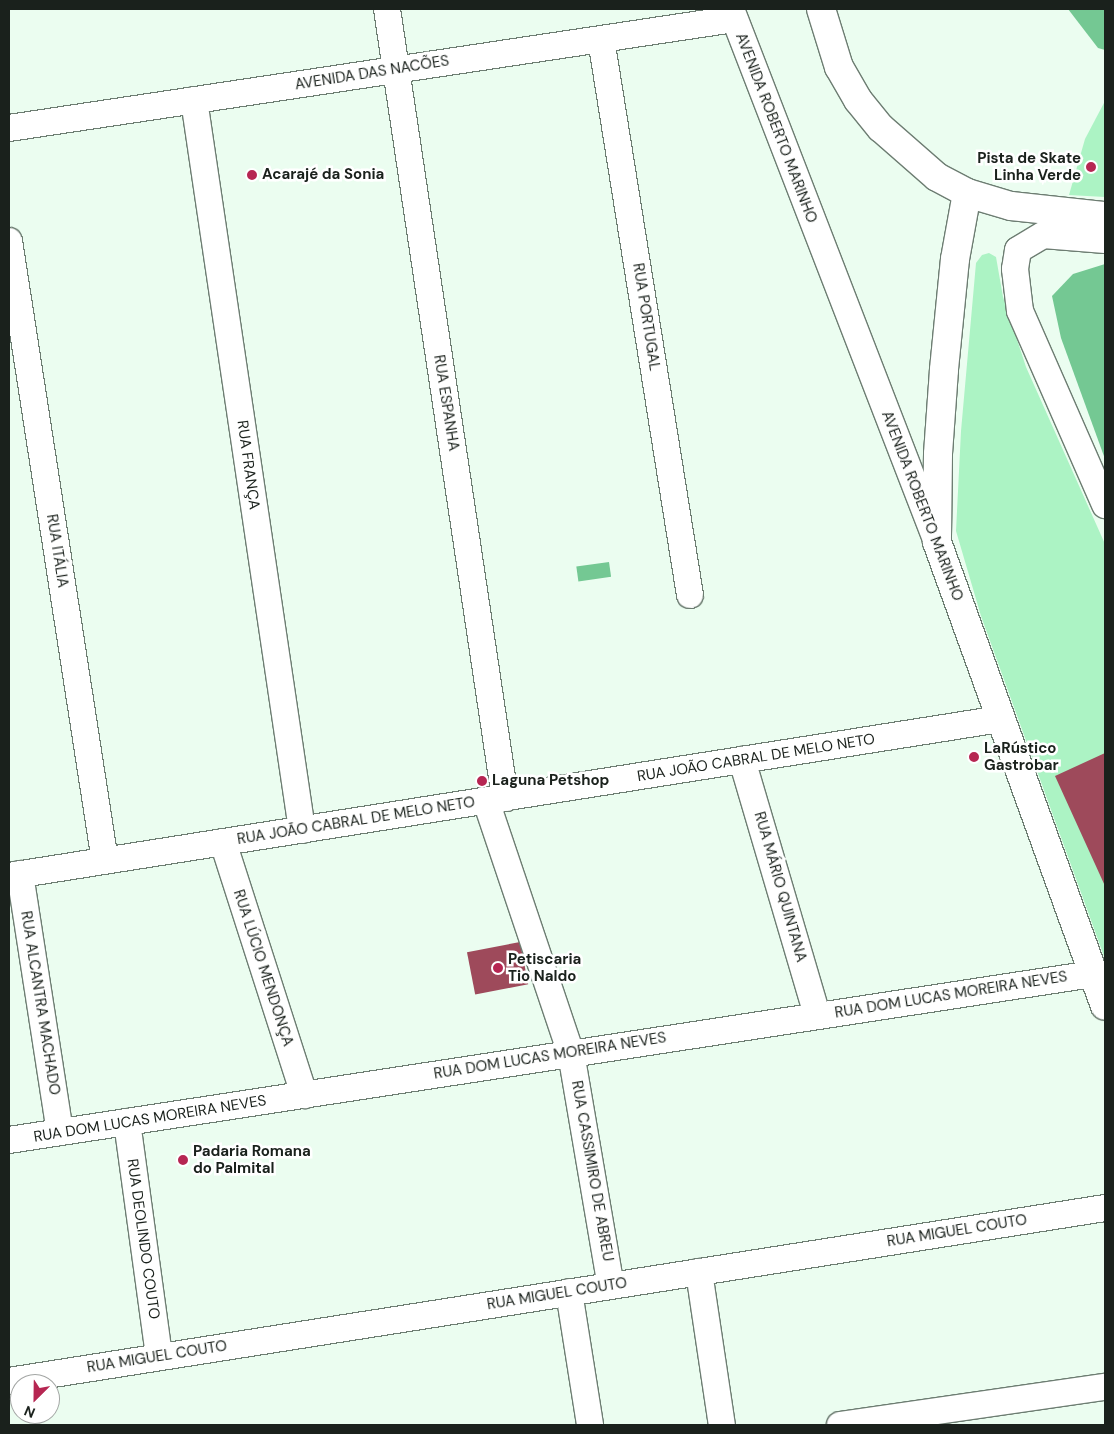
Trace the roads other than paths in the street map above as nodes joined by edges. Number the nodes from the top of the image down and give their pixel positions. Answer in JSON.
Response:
{"nodes":[{"id":1,"x":387,"y":9,"type":"edge"},
{"id":2,"x":821,"y":9,"type":"edge"},
{"id":3,"x":732,"y":14,"type":"edge"},
{"id":4,"x":602,"y":38,"type":"junction"},
{"id":5,"x":396,"y":70,"type":"junction"},
{"id":6,"x":194,"y":100,"type":"junction"},
{"id":7,"x":9,"y":128,"type":"edge"},
{"id":8,"x":967,"y":193,"type":"junction"},
{"id":9,"x":1105,"y":216,"type":"edge"},
{"id":10,"x":1105,"y":240,"type":"edge"},
{"id":11,"x":9,"y":241,"type":"edge"},
{"id":12,"x":1105,"y":504,"type":"edge"},
{"id":13,"x":937,"y":542,"type":"junction"},
{"id":14,"x":690,"y":594,"type":"dead end"},
{"id":15,"x":1000,"y":719,"type":"junction"},
{"id":16,"x":742,"y":760,"type":"junction"},
{"id":17,"x":496,"y":799,"type":"junction"},
{"id":18,"x":302,"y":830,"type":"junction"},
{"id":19,"x":223,"y":842,"type":"junction"},
{"id":20,"x":105,"y":861,"type":"junction"},
{"id":21,"x":15,"y":875,"type":"edge"},
{"id":22,"x":1092,"y":974,"type":"junction"},
{"id":23,"x":1105,"y":1005,"type":"edge"},
{"id":24,"x":817,"y":1015,"type":"junction"},
{"id":25,"x":571,"y":1053,"type":"junction"},
{"id":26,"x":304,"y":1095,"type":"junction"},
{"id":27,"x":127,"y":1122,"type":"junction"},
{"id":28,"x":60,"y":1132,"type":"junction"},
{"id":29,"x":9,"y":1140,"type":"edge"},
{"id":30,"x":1105,"y":1208,"type":"edge"},
{"id":31,"x":699,"y":1272,"type":"junction"},
{"id":32,"x":611,"y":1286,"type":"junction"},
{"id":33,"x":569,"y":1292,"type":"junction"},
{"id":34,"x":159,"y":1357,"type":"junction"},
{"id":35,"x":9,"y":1381,"type":"edge"},
{"id":36,"x":1105,"y":1387,"type":"edge"},
{"id":37,"x":590,"y":1425,"type":"edge"},
{"id":38,"x":722,"y":1425,"type":"edge"},
{"id":39,"x":840,"y":1425,"type":"edge"}],
"edges":[{"from":1,"to":5,"type":"street","name":"RUA ESPANHA"},
{"from":2,"to":8,"type":"main road"},
{"from":3,"to":4,"type":"street","name":"AVENIDA DAS NACÕES"},
{"from":3,"to":13,"type":"street","name":"AVENIDA ROBERTO MARINHO"},
{"from":4,"to":5,"type":"street","name":"AVENIDA DAS NACÕES"},
{"from":4,"to":14,"type":"street","name":"RUA PORTUGAL"},
{"from":5,"to":6,"type":"street","name":"AVENIDA DAS NACÕES"},
{"from":5,"to":17,"type":"street","name":"RUA ESPANHA"},
{"from":6,"to":7,"type":"street","name":"AVENIDA DAS NACÕES"},
{"from":6,"to":18,"type":"street","name":"RUA FRANÇA"},
{"from":8,"to":9,"type":"main road"},
{"from":8,"to":13,"type":"main road"},
{"from":10,"to":12,"type":"street"},
{"from":11,"to":20,"type":"street","name":"RUA ITÁLIA"},
{"from":13,"to":15,"type":"main road","name":"AVENIDA ROBERTO MARINHO"},
{"from":15,"to":16,"type":"street","name":"RUA JOÃO CABRAL DE MELO NETO"},
{"from":15,"to":22,"type":"main road","name":"AVENIDA ROBERTO MARINHO"},
{"from":16,"to":17,"type":"street","name":"RUA JOÃO CABRAL DE MELO NETO"},
{"from":16,"to":24,"type":"street","name":"RUA MÁRIO QUINTANA"},
{"from":17,"to":18,"type":"street","name":"RUA JOÃO CABRAL DE MELO NETO"},
{"from":17,"to":25,"type":"street","name":"RUA CASSIMIRO DE ABREU"},
{"from":18,"to":19,"type":"street","name":"RUA JOÃO CABRAL DE MELO NETO"},
{"from":19,"to":20,"type":"street","name":"RUA JOÃO CABRAL DE MELO NETO"},
{"from":19,"to":26,"type":"street","name":"RUA LÚCIO MENDONÇA"},
{"from":20,"to":21,"type":"street","name":"RUA JOÃO CABRAL DE MELO NETO"},
{"from":21,"to":28,"type":"street","name":"RUA ALCANTRA MACHADO"},
{"from":22,"to":23,"type":"main road","name":"AVENIDA ROBERTO MARINHO"},
{"from":22,"to":24,"type":"street","name":"RUA DOM LUCAS MOREIRA NEVES"},
{"from":24,"to":25,"type":"street","name":"RUA DOM LUCAS MOREIRA NEVES"},
{"from":25,"to":26,"type":"street","name":"RUA DOM LUCAS MOREIRA NEVES"},
{"from":25,"to":32,"type":"street","name":"RUA CASSIMIRO DE ABREU"},
{"from":26,"to":27,"type":"street","name":"RUA DOM LUCAS MOREIRA NEVES"},
{"from":27,"to":28,"type":"street","name":"RUA DOM LUCAS MOREIRA NEVES"},
{"from":27,"to":34,"type":"street","name":"RUA DEOLINDO COUTO"},
{"from":28,"to":29,"type":"street","name":"RUA DOM LUCAS MOREIRA NEVES"},
{"from":30,"to":31,"type":"street","name":"RUA MIGUEL COUTO"},
{"from":31,"to":32,"type":"street","name":"RUA MIGUEL COUTO"},
{"from":31,"to":38,"type":"street"},
{"from":32,"to":33,"type":"street","name":"RUA MIGUEL COUTO"},
{"from":33,"to":34,"type":"street","name":"RUA MIGUEL COUTO"},
{"from":33,"to":37,"type":"street"},
{"from":34,"to":35,"type":"street","name":"RUA MIGUEL COUTO"},
{"from":36,"to":39,"type":"street"}]}
